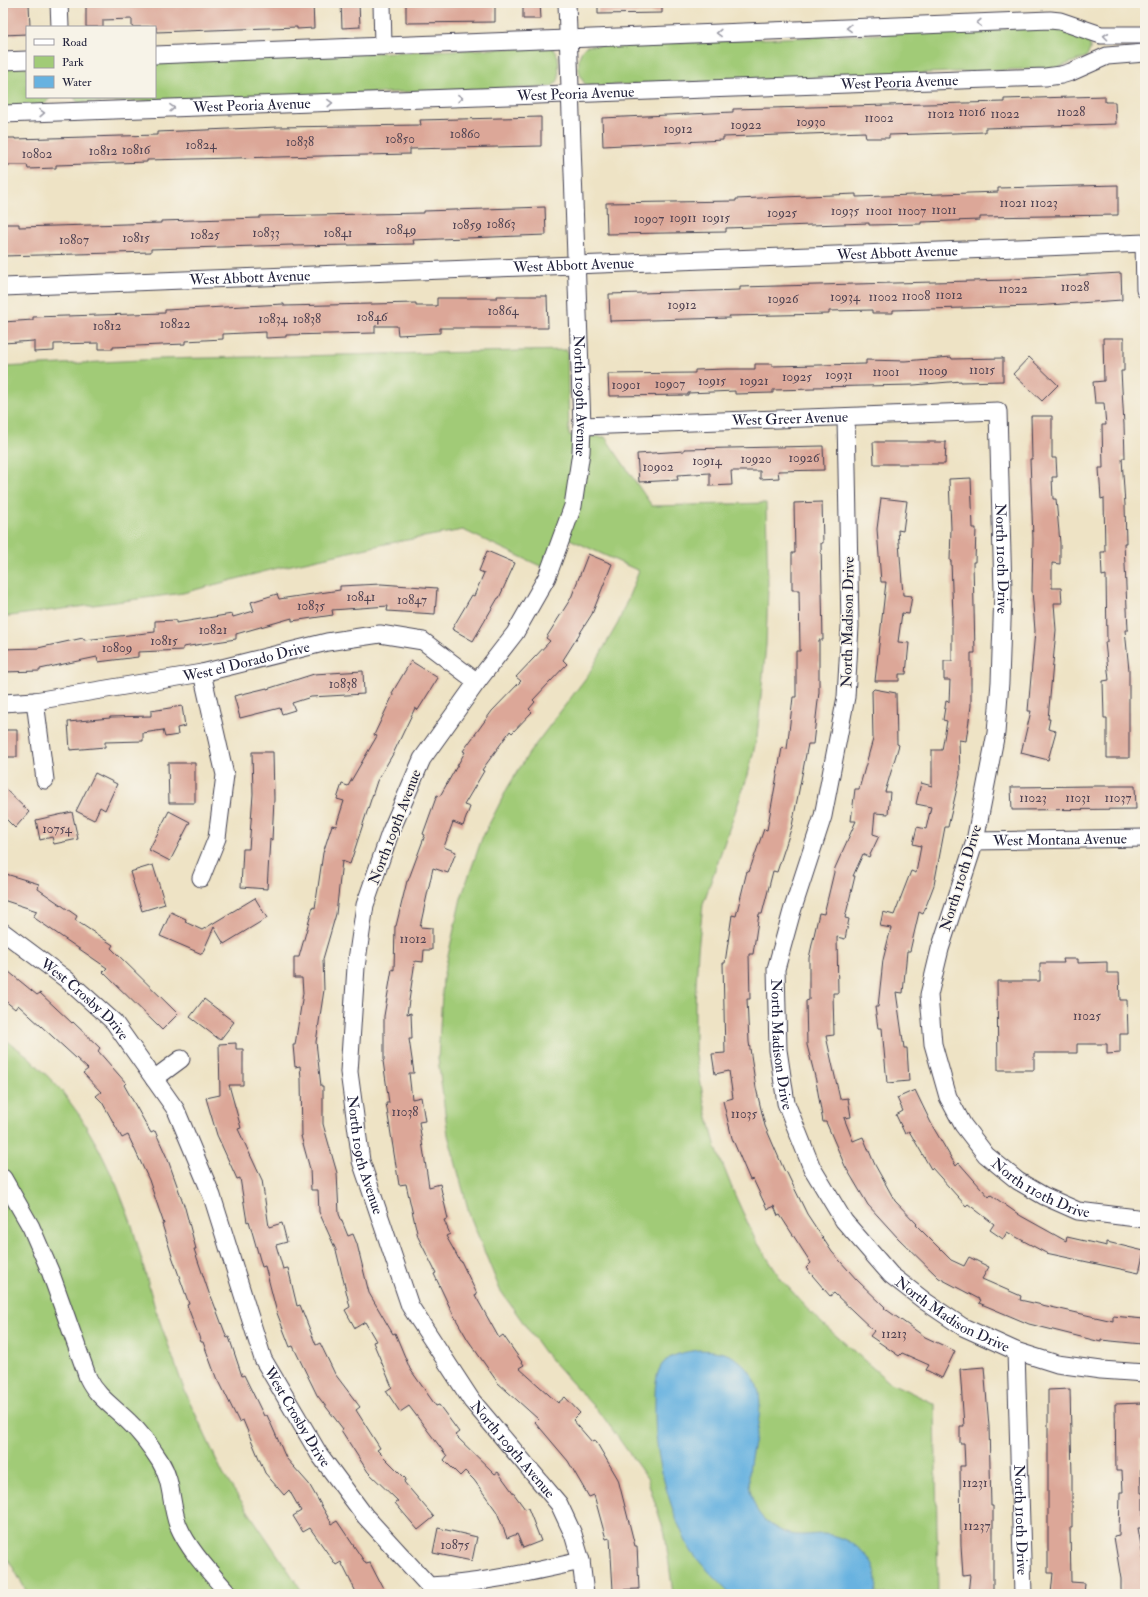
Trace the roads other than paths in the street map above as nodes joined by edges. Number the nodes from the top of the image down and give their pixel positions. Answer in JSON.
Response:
{"nodes":[{"id":1,"x":59,"y":3,"type":"edge"},
{"id":2,"x":382,"y":3,"type":"edge"},
{"id":3,"x":567,"y":3,"type":"edge"},
{"id":4,"x":60,"y":26,"type":"edge"},
{"id":5,"x":1145,"y":35,"type":"edge"},
{"id":6,"x":567,"y":39,"type":"junction"},
{"id":7,"x":383,"y":46,"type":"junction"},
{"id":8,"x":1145,"y":53,"type":"edge"},
{"id":9,"x":156,"y":55,"type":"edge"},
{"id":10,"x":26,"y":60,"type":"edge"},
{"id":11,"x":3,"y":61,"type":"edge"},
{"id":12,"x":570,"y":94,"type":"junction"},
{"id":13,"x":62,"y":105,"type":"edge"},
{"id":14,"x":3,"y":114,"type":"edge"},
{"id":15,"x":1145,"y":243,"type":"edge"},
{"id":16,"x":577,"y":265,"type":"junction"},
{"id":17,"x":3,"y":287,"type":"edge"},
{"id":18,"x":1145,"y":290,"type":"edge"},
{"id":19,"x":998,"y":412,"type":"joint"},
{"id":20,"x":846,"y":417,"type":"junction"},
{"id":21,"x":582,"y":426,"type":"junction"},
{"id":22,"x":202,"y":673,"type":"junction"},
{"id":23,"x":477,"y":682,"type":"junction"},
{"id":24,"x":35,"y":701,"type":"junction"},
{"id":25,"x":3,"y":703,"type":"edge"},
{"id":26,"x":45,"y":780,"type":"dead end"},
{"id":27,"x":1145,"y":838,"type":"edge"},
{"id":28,"x":975,"y":841,"type":"junction"},
{"id":29,"x":201,"y":878,"type":"dead end"},
{"id":30,"x":3,"y":932,"type":"edge"},
{"id":31,"x":181,"y":1059,"type":"dead end"},
{"id":32,"x":154,"y":1079,"type":"junction"},
{"id":33,"x":3,"y":1178,"type":"edge"},
{"id":34,"x":1145,"y":1219,"type":"edge"},
{"id":35,"x":1016,"y":1351,"type":"junction"},
{"id":36,"x":1145,"y":1373,"type":"edge"},
{"id":37,"x":580,"y":1561,"type":"junction"},
{"id":38,"x":229,"y":1594,"type":"edge"},
{"id":39,"x":585,"y":1594,"type":"edge"},
{"id":40,"x":1023,"y":1594,"type":"edge"}],
"edges":[{"from":1,"to":4,"type":"street"},
{"from":2,"to":7,"type":"street"},
{"from":3,"to":6,"type":"street","name":"North 109th Avenue"},
{"from":5,"to":6,"type":"street","one_way":true},
{"from":6,"to":7,"type":"street"},
{"from":6,"to":12,"type":"street","name":"North 109th Avenue"},
{"from":7,"to":9,"type":"street"},
{"from":8,"to":12,"type":"street","name":"West Peoria Avenue"},
{"from":10,"to":11,"type":"street"},
{"from":13,"to":12,"type":"street","name":"West Peoria Avenue","one_way":true},
{"from":12,"to":16,"type":"street","name":"North 109th Avenue"},
{"from":14,"to":13,"type":"street","name":"West Peoria Avenue","one_way":true},
{"from":15,"to":16,"type":"street","name":"West Abbott Avenue"},
{"from":15,"to":18,"type":"street"},
{"from":16,"to":17,"type":"street","name":"West Abbott Avenue"},
{"from":16,"to":21,"type":"street","name":"North 109th Avenue"},
{"from":19,"to":20,"type":"street","name":"West Greer Avenue"},
{"from":19,"to":28,"type":"street","name":"North 110th Drive"},
{"from":20,"to":21,"type":"street","name":"West Greer Avenue"},
{"from":20,"to":35,"type":"street","name":"North Madison Drive"},
{"from":21,"to":23,"type":"street","name":"North 109th Avenue"},
{"from":22,"to":23,"type":"street","name":"West el Dorado Drive"},
{"from":22,"to":24,"type":"street","name":"West el Dorado Drive"},
{"from":22,"to":29,"type":"street"},
{"from":23,"to":37,"type":"street","name":"North 109th Avenue"},
{"from":24,"to":25,"type":"street","name":"West el Dorado Drive"},
{"from":24,"to":26,"type":"street"},
{"from":27,"to":28,"type":"street","name":"West Montana Avenue"},
{"from":28,"to":34,"type":"street","name":"North 110th Drive"},
{"from":30,"to":32,"type":"street","name":"West Crosby Drive"},
{"from":31,"to":32,"type":"street"},
{"from":32,"to":37,"type":"street","name":"West Crosby Drive"},
{"from":33,"to":38,"type":"street"},
{"from":35,"to":36,"type":"street","name":"North Madison Drive"},
{"from":35,"to":40,"type":"street","name":"North 110th Drive"},
{"from":37,"to":39,"type":"street","name":"North 109th Avenue"}]}
